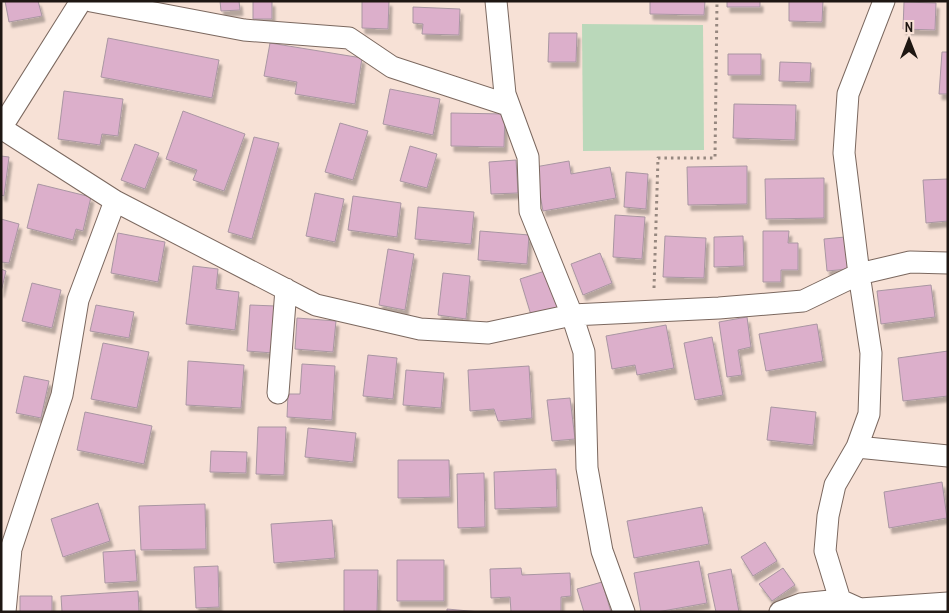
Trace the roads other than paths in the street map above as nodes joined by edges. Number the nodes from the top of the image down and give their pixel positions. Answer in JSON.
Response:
{"nodes":[{"id":1,"x":81,"y":1,"type":"edge"},
{"id":2,"x":91,"y":1,"type":"edge"},
{"id":3,"x":496,"y":1,"type":"edge"},
{"id":4,"x":884,"y":1,"type":"edge"},
{"id":5,"x":508,"y":105,"type":"junction"},
{"id":6,"x":1,"y":128,"type":"edge"},
{"id":7,"x":115,"y":201,"type":"junction"},
{"id":8,"x":948,"y":263,"type":"edge"},
{"id":9,"x":859,"y":274,"type":"junction"},
{"id":10,"x":286,"y":289,"type":"junction"},
{"id":11,"x":572,"y":315,"type":"junction"},
{"id":12,"x":278,"y":393,"type":"dead end"},
{"id":13,"x":857,"y":447,"type":"junction"},
{"id":14,"x":948,"y":456,"type":"edge"},
{"id":15,"x":840,"y":600,"type":"junction"},
{"id":16,"x":948,"y":603,"type":"edge"},
{"id":17,"x":860,"y":610,"type":"edge"},
{"id":18,"x":5,"y":612,"type":"edge"},
{"id":19,"x":624,"y":612,"type":"edge"},
{"id":20,"x":780,"y":612,"type":"edge"}],
"edges":[{"from":1,"to":6,"type":"street"},
{"from":2,"to":5,"type":"street"},
{"from":3,"to":5,"type":"street"},
{"from":4,"to":9,"type":"street"},
{"from":5,"to":11,"type":"street"},
{"from":6,"to":7,"type":"street"},
{"from":7,"to":10,"type":"street"},
{"from":7,"to":18,"type":"street"},
{"from":8,"to":9,"type":"street"},
{"from":9,"to":11,"type":"street"},
{"from":9,"to":13,"type":"street"},
{"from":10,"to":11,"type":"street"},
{"from":10,"to":12,"type":"street"},
{"from":11,"to":19,"type":"street"},
{"from":13,"to":14,"type":"street"},
{"from":13,"to":15,"type":"street"},
{"from":15,"to":17,"type":"street"},
{"from":15,"to":20,"type":"street"},
{"from":16,"to":17,"type":"street"}]}
